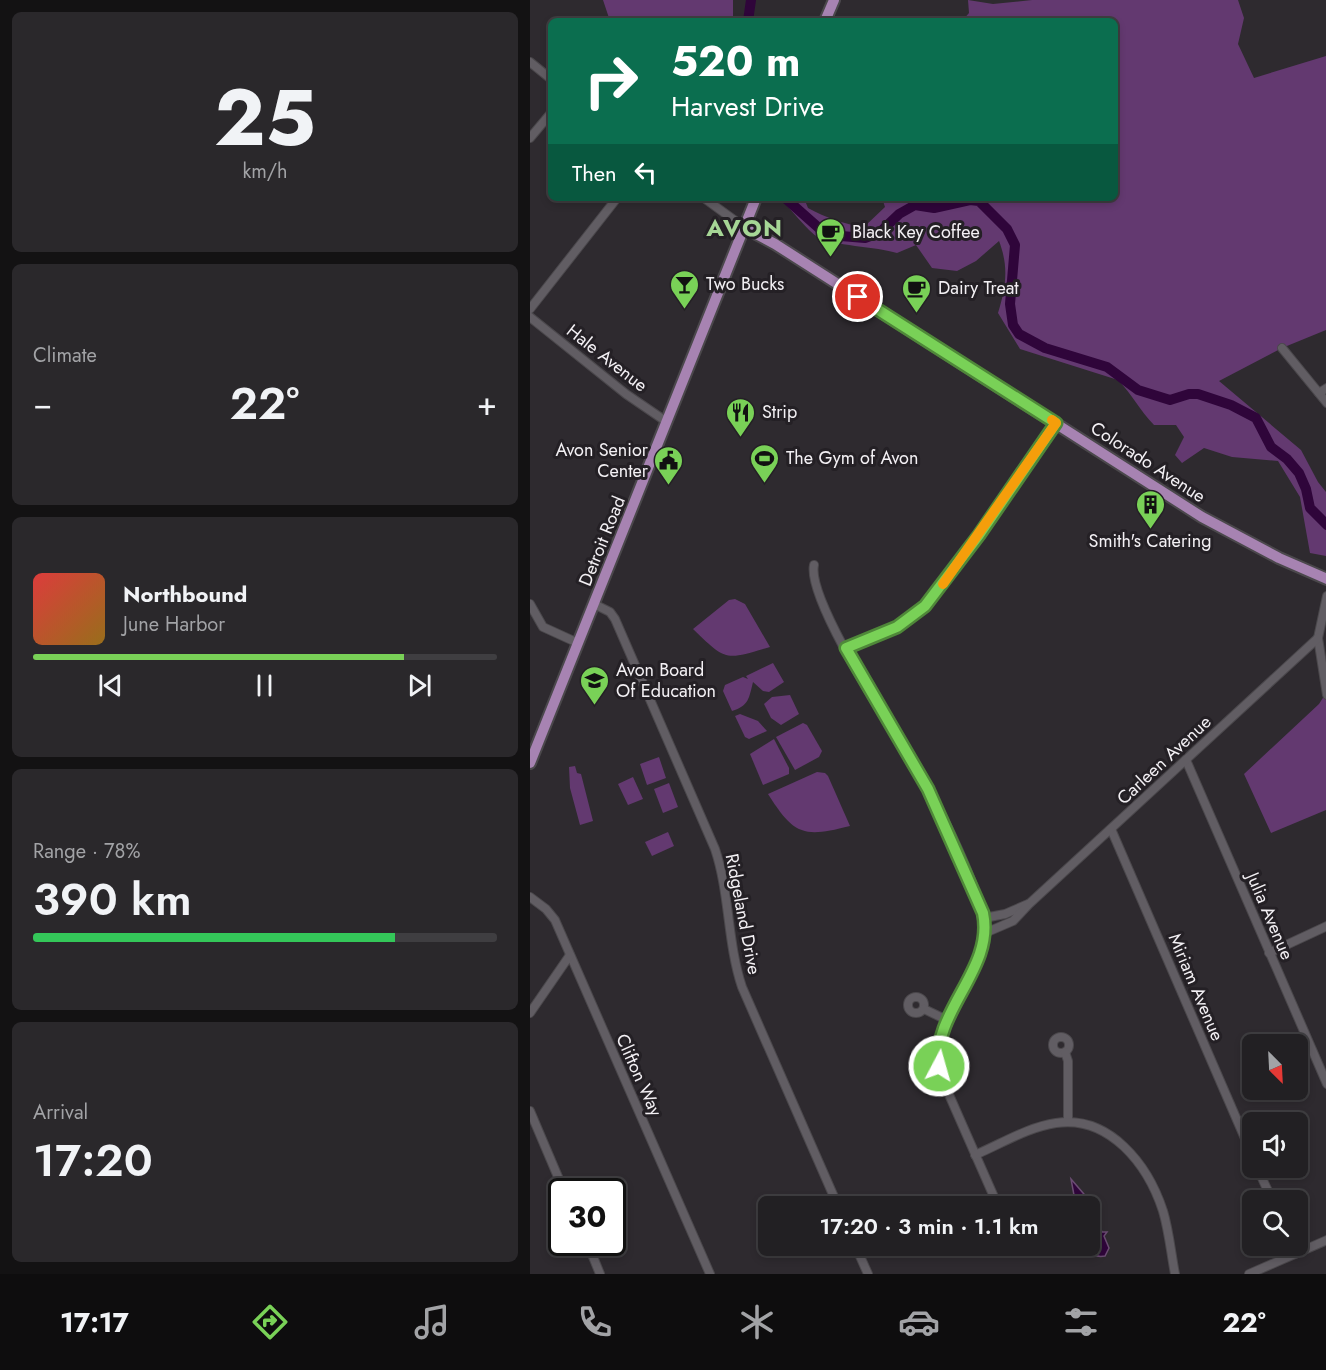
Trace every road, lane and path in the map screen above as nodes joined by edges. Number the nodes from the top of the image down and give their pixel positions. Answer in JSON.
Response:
{"nodes":[{"id":1,"x":834,"y":0,"type":"edge"},
{"id":2,"x":826,"y":18,"type":"edge"},
{"id":3,"x":530,"y":62,"type":"edge"},
{"id":4,"x":548,"y":77,"type":"edge"},
{"id":5,"x":548,"y":117,"type":"edge"},
{"id":6,"x":530,"y":138,"type":"edge"},
{"id":7,"x":615,"y":201,"type":"edge"},
{"id":8,"x":708,"y":201,"type":"edge"},
{"id":9,"x":755,"y":201,"type":"edge"},
{"id":10,"x":745,"y":228,"type":"junction"},
{"id":11,"x":530,"y":309,"type":"edge"},
{"id":12,"x":530,"y":316,"type":"edge"},
{"id":13,"x":1282,"y":348,"type":"dead end"},
{"id":14,"x":1326,"y":388,"type":"edge"},
{"id":15,"x":1319,"y":393,"type":"junction"},
{"id":16,"x":1326,"y":403,"type":"edge"},
{"id":17,"x":667,"y":422,"type":"junction"},
{"id":18,"x":1056,"y":423,"type":"junction"},
{"id":19,"x":814,"y":566,"type":"dead end"},
{"id":20,"x":1326,"y":579,"type":"edge"},
{"id":21,"x":1326,"y":596,"type":"edge"},
{"id":22,"x":594,"y":603,"type":"junction"},
{"id":23,"x":530,"y":604,"type":"edge"},
{"id":24,"x":1323,"y":621,"type":"edge"},
{"id":25,"x":1318,"y":638,"type":"junction"},
{"id":26,"x":578,"y":643,"type":"junction"},
{"id":27,"x":846,"y":648,"type":"junction"},
{"id":28,"x":1326,"y":695,"type":"edge"},
{"id":29,"x":1186,"y":760,"type":"junction"},
{"id":30,"x":530,"y":763,"type":"edge"},
{"id":31,"x":1111,"y":829,"type":"junction"},
{"id":32,"x":530,"y":897,"type":"edge"},
{"id":33,"x":1029,"y":904,"type":"junction"},
{"id":34,"x":984,"y":918,"type":"junction"},
{"id":35,"x":1326,"y":926,"type":"edge"},
{"id":36,"x":985,"y":933,"type":"junction"},
{"id":37,"x":1269,"y":953,"type":"junction"},
{"id":38,"x":570,"y":955,"type":"junction"},
{"id":39,"x":923,"y":1009,"type":"dead end"},
{"id":40,"x":530,"y":1013,"type":"edge"},
{"id":41,"x":949,"y":1021,"type":"junction"},
{"id":42,"x":1065,"y":1052,"type":"dead end"},
{"id":43,"x":1326,"y":1084,"type":"edge"},
{"id":44,"x":530,"y":1111,"type":"edge"},
{"id":45,"x":1068,"y":1122,"type":"junction"},
{"id":46,"x":1242,"y":1132,"type":"edge"},
{"id":47,"x":975,"y":1155,"type":"junction"},
{"id":48,"x":558,"y":1178,"type":"edge"},
{"id":49,"x":834,"y":1196,"type":"edge"},
{"id":50,"x":993,"y":1196,"type":"edge"},
{"id":51,"x":1326,"y":1240,"type":"edge"},
{"id":52,"x":1308,"y":1248,"type":"edge"},
{"id":53,"x":593,"y":1256,"type":"edge"},
{"id":54,"x":860,"y":1256,"type":"edge"},
{"id":55,"x":1290,"y":1256,"type":"edge"},
{"id":56,"x":600,"y":1274,"type":"edge"},
{"id":57,"x":710,"y":1274,"type":"edge"},
{"id":58,"x":868,"y":1274,"type":"edge"},
{"id":59,"x":1175,"y":1274,"type":"edge"},
{"id":60,"x":1249,"y":1274,"type":"edge"}],
"edges":[{"from":1,"to":2,"type":"main road"},
{"from":3,"to":4,"type":"street"},
{"from":5,"to":6,"type":"street"},
{"from":7,"to":11,"type":"street"},
{"from":8,"to":10,"type":"street"},
{"from":9,"to":10,"type":"main road","name":"Detroit Road"},
{"from":10,"to":17,"type":"main road","name":"Detroit Road"},
{"from":10,"to":18,"type":"main road","name":"Colorado Avenue"},
{"from":12,"to":17,"type":"street","name":"Hale Avenue"},
{"from":13,"to":15,"type":"street"},
{"from":14,"to":15,"type":"street"},
{"from":15,"to":16,"type":"street"},
{"from":17,"to":22,"type":"main road","name":"Detroit Road"},
{"from":18,"to":20,"type":"main road","name":"Colorado Avenue"},
{"from":18,"to":27,"type":"street"},
{"from":19,"to":27,"type":"street"},
{"from":21,"to":24,"type":"street"},
{"from":22,"to":26,"type":"main road","name":"Detroit Road"},
{"from":22,"to":49,"type":"street","name":"Ridgeland Drive"},
{"from":23,"to":26,"type":"street"},
{"from":24,"to":25,"type":"street"},
{"from":25,"to":28,"type":"street"},
{"from":25,"to":29,"type":"street","name":"Carleen Avenue"},
{"from":26,"to":30,"type":"main road","name":"Detroit Road"},
{"from":27,"to":34,"type":"street"},
{"from":29,"to":31,"type":"street","name":"Carleen Avenue"},
{"from":29,"to":37,"type":"street","name":"Julia Avenue"},
{"from":31,"to":33,"type":"street","name":"Carleen Avenue"},
{"from":31,"to":46,"type":"street","name":"Miriam Avenue"},
{"from":32,"to":38,"type":"street","name":"Clifton Way"},
{"from":33,"to":34,"type":"street","name":"Carleen Avenue"},
{"from":33,"to":36,"type":"street","name":"Carleen Avenue"},
{"from":34,"to":36,"type":"street"},
{"from":35,"to":37,"type":"street"},
{"from":36,"to":41,"type":"street"},
{"from":37,"to":43,"type":"street","name":"Julia Avenue"},
{"from":38,"to":40,"type":"street"},
{"from":38,"to":57,"type":"street","name":"Clifton Way"},
{"from":39,"to":41,"type":"street"},
{"from":41,"to":47,"type":"street"},
{"from":42,"to":45,"type":"street"},
{"from":44,"to":48,"type":"street"},
{"from":45,"to":47,"type":"street"},
{"from":45,"to":59,"type":"street"},
{"from":47,"to":50,"type":"street"},
{"from":51,"to":52,"type":"street"},
{"from":53,"to":56,"type":"street"},
{"from":54,"to":58,"type":"street"},
{"from":55,"to":60,"type":"street"}]}
